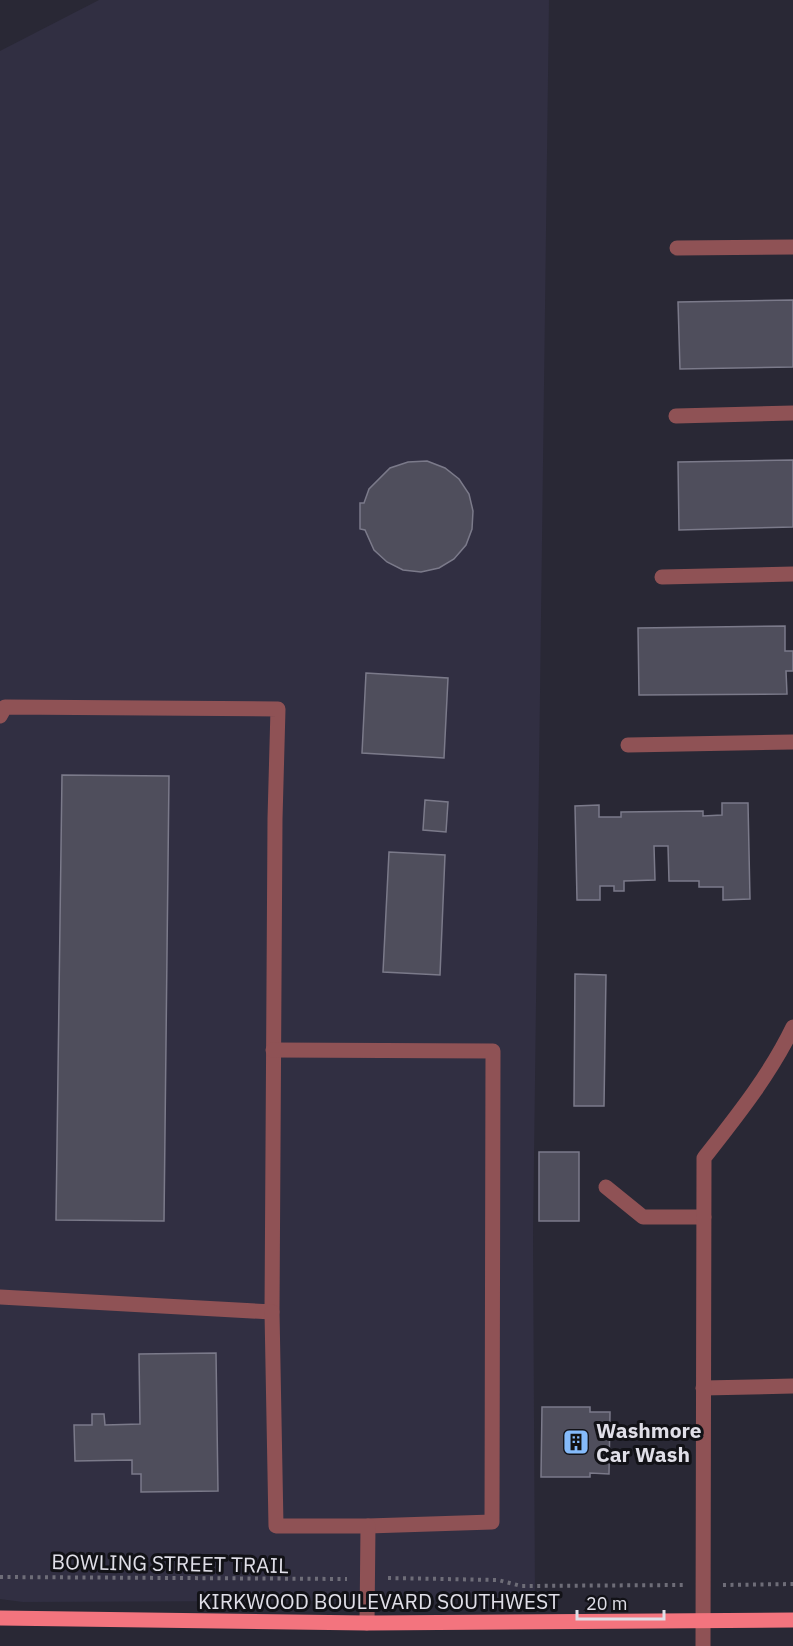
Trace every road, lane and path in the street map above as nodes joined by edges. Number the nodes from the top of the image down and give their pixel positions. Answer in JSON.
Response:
{"nodes":[{"id":1,"x":793,"y":247,"type":"edge"},
{"id":2,"x":677,"y":248,"type":"dead end"},
{"id":3,"x":793,"y":413,"type":"edge"},
{"id":4,"x":676,"y":416,"type":"dead end"},
{"id":5,"x":793,"y":574,"type":"edge"},
{"id":6,"x":662,"y":577,"type":"dead end"},
{"id":7,"x":0,"y":716,"type":"edge"},
{"id":8,"x":793,"y":742,"type":"edge"},
{"id":9,"x":627,"y":745,"type":"dead end"},
{"id":10,"x":793,"y":1027,"type":"edge"},
{"id":11,"x":273,"y":1050,"type":"junction"},
{"id":12,"x":606,"y":1187,"type":"dead end"},
{"id":13,"x":704,"y":1217,"type":"junction"},
{"id":14,"x":0,"y":1297,"type":"edge"},
{"id":15,"x":272,"y":1312,"type":"junction"},
{"id":16,"x":793,"y":1386,"type":"edge"},
{"id":17,"x":702,"y":1388,"type":"junction"},
{"id":18,"x":368,"y":1526,"type":"junction"},
{"id":19,"x":0,"y":1577,"type":"edge"},
{"id":20,"x":389,"y":1578,"type":"dead end"},
{"id":21,"x":340,"y":1580,"type":"dead end"},
{"id":22,"x":793,"y":1584,"type":"edge"},
{"id":23,"x":683,"y":1585,"type":"dead end"},
{"id":24,"x":724,"y":1585,"type":"dead end"},
{"id":25,"x":0,"y":1618,"type":"edge"},
{"id":26,"x":793,"y":1620,"type":"edge"},
{"id":27,"x":703,"y":1621,"type":"junction"},
{"id":28,"x":368,"y":1623,"type":"junction"},
{"id":29,"x":703,"y":1646,"type":"edge"}],
"edges":[{"from":1,"to":2,"type":"street"},
{"from":3,"to":4,"type":"street"},
{"from":5,"to":6,"type":"street"},
{"from":7,"to":11,"type":"street"},
{"from":8,"to":9,"type":"street"},
{"from":10,"to":13,"type":"street"},
{"from":11,"to":15,"type":"street"},
{"from":11,"to":18,"type":"street"},
{"from":12,"to":13,"type":"street"},
{"from":13,"to":17,"type":"street"},
{"from":14,"to":15,"type":"street"},
{"from":15,"to":18,"type":"street"},
{"from":16,"to":17,"type":"street"},
{"from":17,"to":27,"type":"street"},
{"from":18,"to":28,"type":"street"},
{"from":19,"to":21,"type":"path","name":"BOWLING STREET TRAIL"},
{"from":20,"to":23,"type":"path"},
{"from":22,"to":24,"type":"path"},
{"from":25,"to":28,"type":"main road","name":"KIRKWOOD BOULEVARD SOUTHWEST"},
{"from":26,"to":27,"type":"main road","name":"KIRKWOOD BOULEVARD SOUTHWEST"},
{"from":27,"to":28,"type":"main road","name":"KIRKWOOD BOULEVARD SOUTHWEST"},
{"from":27,"to":29,"type":"street"}]}
